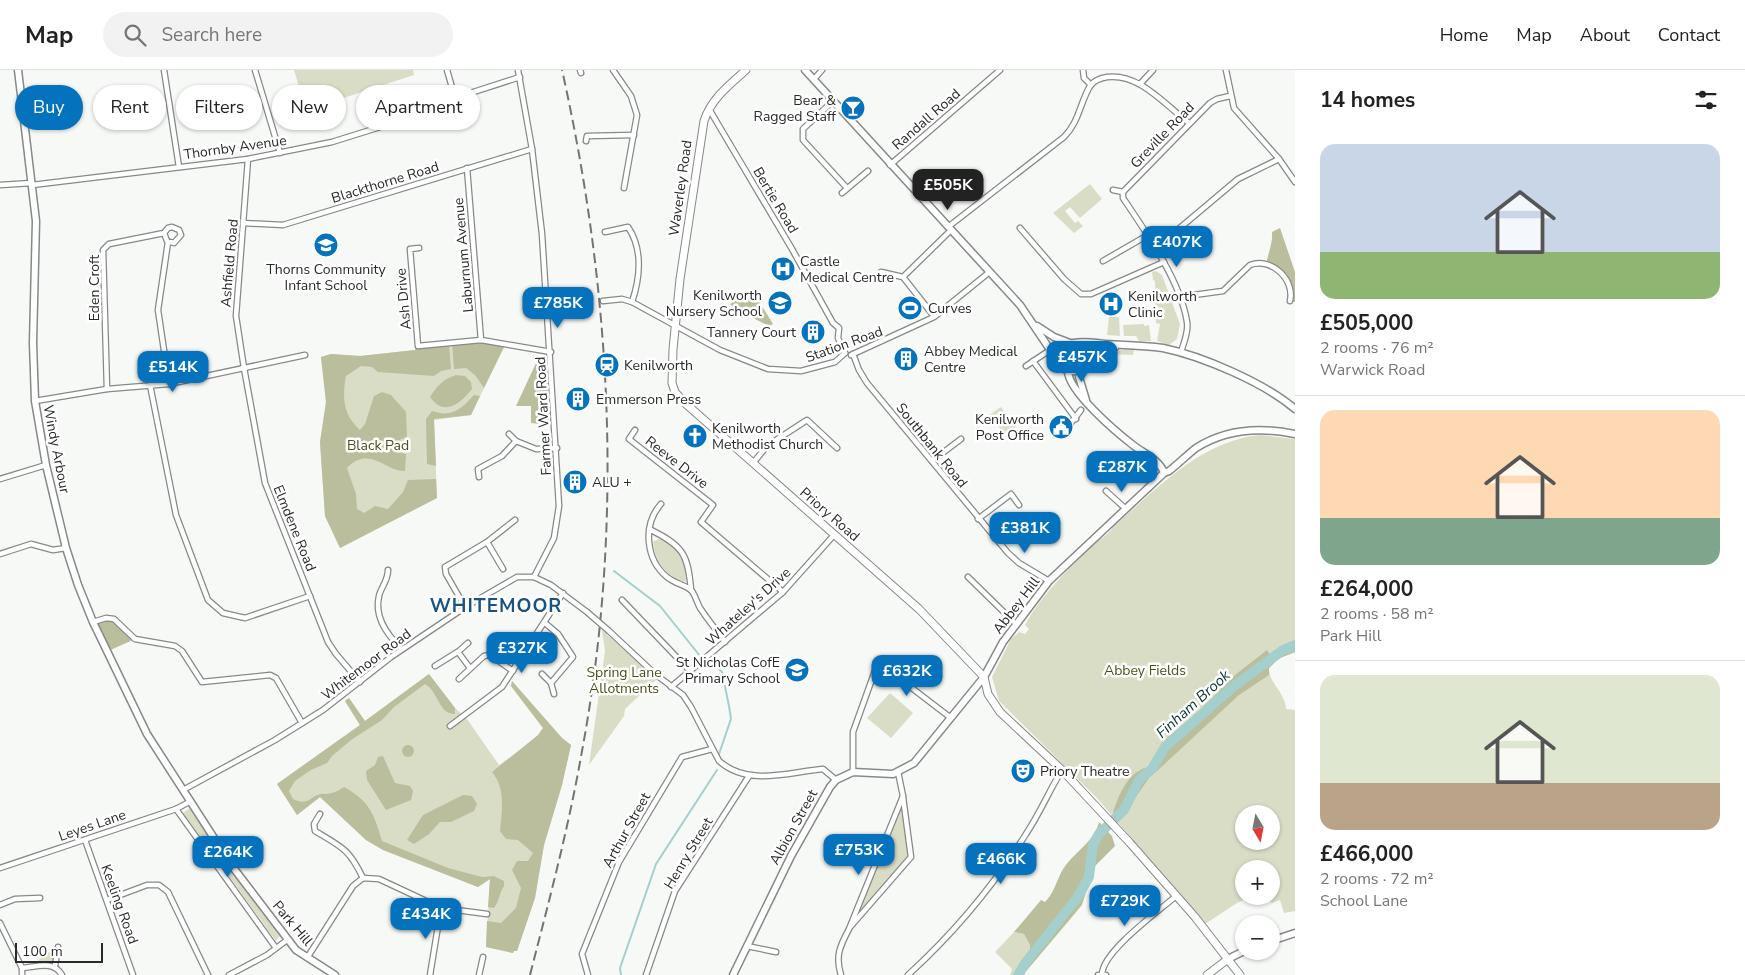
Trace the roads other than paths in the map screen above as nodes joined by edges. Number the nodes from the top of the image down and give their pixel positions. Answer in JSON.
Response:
{"nodes":[{"id":1,"x":18,"y":70,"type":"edge"},
{"id":2,"x":164,"y":70,"type":"edge"},
{"id":3,"x":256,"y":70,"type":"edge"},
{"id":4,"x":448,"y":70,"type":"edge"},
{"id":5,"x":518,"y":70,"type":"edge"},
{"id":6,"x":614,"y":70,"type":"edge"},
{"id":7,"x":746,"y":70,"type":"edge"},
{"id":8,"x":805,"y":70,"type":"edge"},
{"id":9,"x":822,"y":70,"type":"edge"},
{"id":10,"x":1000,"y":70,"type":"edge"},
{"id":11,"x":1083,"y":70,"type":"edge"},
{"id":12,"x":1152,"y":70,"type":"edge"},
{"id":13,"x":1234,"y":70,"type":"edge"},
{"id":14,"x":1226,"y":71,"type":"edge"},
{"id":15,"x":520,"y":77,"type":"junction"},
{"id":16,"x":814,"y":79,"type":"junction"},
{"id":17,"x":1140,"y":84,"type":"junction"},
{"id":18,"x":452,"y":85,"type":"edge"},
{"id":19,"x":1091,"y":85,"type":"junction"},
{"id":20,"x":480,"y":90,"type":"edge"},
{"id":21,"x":1230,"y":96,"type":"junction"},
{"id":22,"x":833,"y":101,"type":"junction"},
{"id":23,"x":708,"y":108,"type":"junction"},
{"id":24,"x":1188,"y":123,"type":"junction"},
{"id":25,"x":370,"y":130,"type":"edge"},
{"id":26,"x":634,"y":135,"type":"junction"},
{"id":27,"x":586,"y":141,"type":"dead end"},
{"id":28,"x":532,"y":149,"type":"junction"},
{"id":29,"x":280,"y":153,"type":"junction"},
{"id":30,"x":248,"y":159,"type":"junction"},
{"id":31,"x":1279,"y":159,"type":"junction"},
{"id":32,"x":890,"y":165,"type":"junction"},
{"id":33,"x":179,"y":167,"type":"junction"},
{"id":34,"x":467,"y":168,"type":"junction"},
{"id":35,"x":868,"y":171,"type":"dead end"},
{"id":36,"x":1295,"y":182,"type":"edge"},
{"id":37,"x":32,"y":184,"type":"junction"},
{"id":38,"x":0,"y":185,"type":"edge"},
{"id":39,"x":624,"y":188,"type":"dead end"},
{"id":40,"x":846,"y":188,"type":"junction"},
{"id":41,"x":1114,"y":190,"type":"dead end"},
{"id":42,"x":1123,"y":192,"type":"junction"},
{"id":43,"x":842,"y":193,"type":"dead end"},
{"id":44,"x":243,"y":224,"type":"junction"},
{"id":45,"x":1020,"y":228,"type":"dead end"},
{"id":46,"x":948,"y":230,"type":"junction"},
{"id":47,"x":605,"y":232,"type":"dead end"},
{"id":48,"x":164,"y":234,"type":"junction"},
{"id":49,"x":1148,"y":234,"type":"junction"},
{"id":50,"x":168,"y":242,"type":"junction"},
{"id":51,"x":419,"y":248,"type":"dead end"},
{"id":52,"x":1156,"y":248,"type":"junction"},
{"id":53,"x":1103,"y":261,"type":"dead end"},
{"id":54,"x":1164,"y":262,"type":"junction"},
{"id":55,"x":882,"y":272,"type":"dead end"},
{"id":56,"x":988,"y":273,"type":"junction"},
{"id":57,"x":903,"y":277,"type":"junction"},
{"id":58,"x":1179,"y":297,"type":"junction"},
{"id":59,"x":603,"y":301,"type":"dead end"},
{"id":60,"x":1290,"y":301,"type":"dead end"},
{"id":61,"x":632,"y":302,"type":"junction"},
{"id":62,"x":933,"y":315,"type":"dead end"},
{"id":63,"x":1036,"y":325,"type":"junction"},
{"id":64,"x":674,"y":326,"type":"junction"},
{"id":65,"x":481,"y":340,"type":"junction"},
{"id":66,"x":1075,"y":344,"type":"junction"},
{"id":67,"x":1121,"y":345,"type":"junction"},
{"id":68,"x":550,"y":352,"type":"junction"},
{"id":69,"x":1047,"y":352,"type":"dead end"},
{"id":70,"x":845,"y":353,"type":"junction"},
{"id":71,"x":1181,"y":353,"type":"junction"},
{"id":72,"x":853,"y":354,"type":"junction"},
{"id":73,"x":305,"y":355,"type":"dead end"},
{"id":74,"x":1087,"y":360,"type":"junction"},
{"id":75,"x":1058,"y":361,"type":"junction"},
{"id":76,"x":1033,"y":362,"type":"junction"},
{"id":77,"x":672,"y":366,"type":"joint"},
{"id":78,"x":1026,"y":366,"type":"dead end"},
{"id":79,"x":244,"y":368,"type":"junction"},
{"id":80,"x":1082,"y":368,"type":"junction"},
{"id":81,"x":1068,"y":371,"type":"junction"},
{"id":82,"x":169,"y":384,"type":"junction"},
{"id":83,"x":150,"y":385,"type":"junction"},
{"id":84,"x":107,"y":389,"type":"junction"},
{"id":85,"x":1086,"y":400,"type":"junction"},
{"id":86,"x":35,"y":402,"type":"junction"},
{"id":87,"x":1295,"y":409,"type":"edge"},
{"id":88,"x":1081,"y":410,"type":"dead end"},
{"id":89,"x":1076,"y":419,"type":"junction"},
{"id":90,"x":1070,"y":424,"type":"dead end"},
{"id":91,"x":635,"y":430,"type":"dead end"},
{"id":92,"x":509,"y":434,"type":"dead end"},
{"id":93,"x":1295,"y":434,"type":"edge"},
{"id":94,"x":961,"y":439,"type":"dead end"},
{"id":95,"x":516,"y":442,"type":"junction"},
{"id":96,"x":557,"y":448,"type":"junction"},
{"id":97,"x":837,"y":448,"type":"dead end"},
{"id":98,"x":932,"y":461,"type":"junction"},
{"id":99,"x":752,"y":463,"type":"junction"},
{"id":100,"x":46,"y":465,"type":"junction"},
{"id":101,"x":1164,"y":473,"type":"junction"},
{"id":102,"x":479,"y":477,"type":"dead end"},
{"id":103,"x":0,"y":479,"type":"edge"},
{"id":104,"x":1106,"y":491,"type":"dead end"},
{"id":105,"x":661,"y":504,"type":"dead end"},
{"id":106,"x":1019,"y":504,"type":"dead end"},
{"id":107,"x":1126,"y":509,"type":"junction"},
{"id":108,"x":978,"y":519,"type":"junction"},
{"id":109,"x":515,"y":520,"type":"dead end"},
{"id":110,"x":651,"y":530,"type":"junction"},
{"id":111,"x":834,"y":534,"type":"junction"},
{"id":112,"x":488,"y":542,"type":"junction"},
{"id":113,"x":66,"y":548,"type":"junction"},
{"id":114,"x":0,"y":554,"type":"edge"},
{"id":115,"x":503,"y":569,"type":"dead end"},
{"id":116,"x":388,"y":570,"type":"dead end"},
{"id":117,"x":534,"y":577,"type":"junction"},
{"id":118,"x":968,"y":577,"type":"dead end"},
{"id":119,"x":1049,"y":581,"type":"junction"},
{"id":120,"x":691,"y":590,"type":"junction"},
{"id":121,"x":783,"y":592,"type":"junction"},
{"id":122,"x":563,"y":593,"type":"junction"},
{"id":123,"x":310,"y":596,"type":"junction"},
{"id":124,"x":622,"y":600,"type":"dead end"},
{"id":125,"x":465,"y":607,"type":"junction"},
{"id":126,"x":93,"y":622,"type":"junction"},
{"id":127,"x":545,"y":623,"type":"junction"},
{"id":128,"x":1016,"y":623,"type":"junction"},
{"id":129,"x":726,"y":642,"type":"junction"},
{"id":130,"x":468,"y":643,"type":"dead end"},
{"id":131,"x":402,"y":649,"type":"junction"},
{"id":132,"x":458,"y":652,"type":"junction"},
{"id":133,"x":573,"y":657,"type":"junction"},
{"id":134,"x":578,"y":660,"type":"dead end"},
{"id":135,"x":435,"y":666,"type":"dead end"},
{"id":136,"x":470,"y":668,"type":"junction"},
{"id":137,"x":876,"y":668,"type":"dead end"},
{"id":138,"x":910,"y":668,"type":"dead end"},
{"id":139,"x":689,"y":670,"type":"junction"},
{"id":140,"x":513,"y":671,"type":"junction"},
{"id":141,"x":542,"y":674,"type":"dead end"},
{"id":142,"x":984,"y":677,"type":"junction"},
{"id":143,"x":460,"y":679,"type":"dead end"},
{"id":144,"x":360,"y":682,"type":"junction"},
{"id":145,"x":551,"y":683,"type":"junction"},
{"id":146,"x":671,"y":687,"type":"junction"},
{"id":147,"x":554,"y":694,"type":"dead end"},
{"id":148,"x":951,"y":718,"type":"junction"},
{"id":149,"x":302,"y":723,"type":"junction"},
{"id":150,"x":450,"y":726,"type":"dead end"},
{"id":151,"x":712,"y":749,"type":"junction"},
{"id":152,"x":1062,"y":770,"type":"junction"},
{"id":153,"x":853,"y":772,"type":"junction"},
{"id":154,"x":898,"y":772,"type":"junction"},
{"id":155,"x":749,"y":776,"type":"junction"},
{"id":156,"x":836,"y":780,"type":"junction"},
{"id":157,"x":183,"y":790,"type":"junction"},
{"id":158,"x":903,"y":796,"type":"junction"},
{"id":159,"x":191,"y":802,"type":"junction"},
{"id":160,"x":176,"y":809,"type":"junction"},
{"id":161,"x":320,"y":814,"type":"dead end"},
{"id":162,"x":85,"y":840,"type":"junction"},
{"id":163,"x":0,"y":868,"type":"edge"},
{"id":164,"x":363,"y":878,"type":"junction"},
{"id":165,"x":1176,"y":896,"type":"junction"},
{"id":166,"x":40,"y":898,"type":"dead end"},
{"id":167,"x":107,"y":900,"type":"junction"},
{"id":168,"x":0,"y":905,"type":"edge"},
{"id":169,"x":441,"y":908,"type":"junction"},
{"id":170,"x":488,"y":914,"type":"dead end"},
{"id":171,"x":0,"y":923,"type":"edge"},
{"id":172,"x":849,"y":929,"type":"junction"},
{"id":173,"x":1295,"y":933,"type":"edge"},
{"id":174,"x":1280,"y":938,"type":"edge"},
{"id":175,"x":7,"y":939,"type":"junction"},
{"id":176,"x":287,"y":940,"type":"junction"},
{"id":177,"x":0,"y":942,"type":"edge"},
{"id":178,"x":747,"y":946,"type":"junction"},
{"id":179,"x":58,"y":947,"type":"dead end"},
{"id":180,"x":276,"y":948,"type":"junction"},
{"id":181,"x":776,"y":952,"type":"dead end"},
{"id":182,"x":1235,"y":956,"type":"edge"},
{"id":183,"x":484,"y":957,"type":"dead end"},
{"id":184,"x":307,"y":958,"type":"junction"},
{"id":185,"x":1228,"y":959,"type":"junction"},
{"id":186,"x":55,"y":966,"type":"junction"},
{"id":187,"x":22,"y":968,"type":"junction"},
{"id":188,"x":236,"y":973,"type":"edge"},
{"id":189,"x":430,"y":974,"type":"edge"},
{"id":190,"x":22,"y":975,"type":"edge"},
{"id":191,"x":62,"y":975,"type":"edge"},
{"id":192,"x":133,"y":975,"type":"edge"},
{"id":193,"x":208,"y":975,"type":"edge"},
{"id":194,"x":228,"y":975,"type":"edge"},
{"id":195,"x":335,"y":975,"type":"edge"},
{"id":196,"x":436,"y":975,"type":"edge"},
{"id":197,"x":479,"y":975,"type":"edge"},
{"id":198,"x":588,"y":975,"type":"edge"},
{"id":199,"x":646,"y":975,"type":"edge"},
{"id":200,"x":733,"y":975,"type":"edge"},
{"id":201,"x":841,"y":975,"type":"edge"},
{"id":202,"x":908,"y":975,"type":"edge"},
{"id":203,"x":1102,"y":975,"type":"edge"},
{"id":204,"x":1207,"y":975,"type":"edge"},
{"id":205,"x":1240,"y":975,"type":"edge"}],
"edges":[{"from":1,"to":37,"type":"street","name":"Windy Arbour"},
{"from":2,"to":33,"type":"street"},
{"from":3,"to":29,"type":"street"},
{"from":4,"to":18,"type":"street"},
{"from":5,"to":15,"type":"street","name":"Farmer Ward Road"},
{"from":6,"to":26,"type":"street"},
{"from":7,"to":23,"type":"main road","name":"Waverley Road"},
{"from":8,"to":16,"type":"street"},
{"from":9,"to":16,"type":"street"},
{"from":10,"to":32,"type":"street","name":"Randall Road"},
{"from":11,"to":19,"type":"street"},
{"from":12,"to":17,"type":"street"},
{"from":13,"to":14,"type":"street"},
{"from":14,"to":21,"type":"street"},
{"from":15,"to":20,"type":"street","name":"Thornby Avenue"},
{"from":15,"to":28,"type":"street","name":"Farmer Ward Road"},
{"from":16,"to":22,"type":"street"},
{"from":17,"to":19,"type":"street"},
{"from":17,"to":24,"type":"street"},
{"from":19,"to":46,"type":"street"},
{"from":21,"to":24,"type":"street","name":"Greville Road"},
{"from":21,"to":31,"type":"street"},
{"from":22,"to":32,"type":"street"},
{"from":22,"to":40,"type":"street"},
{"from":23,"to":64,"type":"main road","name":"Waverley Road"},
{"from":23,"to":70,"type":"street","name":"Bertie Road"},
{"from":24,"to":42,"type":"street","name":"Greville Road"},
{"from":25,"to":29,"type":"street","name":"Thornby Avenue"},
{"from":26,"to":27,"type":"street"},
{"from":26,"to":39,"type":"street"},
{"from":28,"to":34,"type":"street","name":"Blackthorne Road"},
{"from":28,"to":68,"type":"street","name":"Farmer Ward Road"},
{"from":29,"to":30,"type":"street","name":"Thornby Avenue"},
{"from":30,"to":33,"type":"street","name":"Thornby Avenue"},
{"from":30,"to":44,"type":"street","name":"Ashfield Road"},
{"from":31,"to":36,"type":"street"},
{"from":31,"to":52,"type":"street"},
{"from":32,"to":46,"type":"street"},
{"from":33,"to":37,"type":"street","name":"Thornby Avenue"},
{"from":34,"to":44,"type":"street","name":"Blackthorne Road"},
{"from":34,"to":65,"type":"street","name":"Laburnum Avenue"},
{"from":35,"to":40,"type":"street"},
{"from":37,"to":38,"type":"street","name":"Thornby Avenue"},
{"from":37,"to":86,"type":"street","name":"Windy Arbour"},
{"from":40,"to":43,"type":"street"},
{"from":41,"to":42,"type":"street"},
{"from":42,"to":49,"type":"street"},
{"from":44,"to":79,"type":"street","name":"Ashfield Road"},
{"from":45,"to":54,"type":"street"},
{"from":46,"to":56,"type":"street"},
{"from":46,"to":57,"type":"street"},
{"from":47,"to":61,"type":"street"},
{"from":48,"to":50,"type":"street"},
{"from":48,"to":50,"type":"street","name":"Eden Croft"},
{"from":48,"to":84,"type":"street","name":"Eden Croft"},
{"from":49,"to":52,"type":"street"},
{"from":49,"to":53,"type":"street"},
{"from":50,"to":82,"type":"street","name":"Eden Croft"},
{"from":51,"to":65,"type":"street","name":"Ash Drive"},
{"from":52,"to":54,"type":"street"},
{"from":54,"to":58,"type":"street"},
{"from":55,"to":57,"type":"street"},
{"from":56,"to":63,"type":"street"},
{"from":56,"to":72,"type":"street","name":"Station Road"},
{"from":57,"to":62,"type":"street"},
{"from":58,"to":60,"type":"street"},
{"from":58,"to":71,"type":"street"},
{"from":59,"to":61,"type":"street"},
{"from":61,"to":64,"type":"street","name":"Station Road"},
{"from":63,"to":66,"type":"street"},
{"from":63,"to":75,"type":"street"},
{"from":64,"to":70,"type":"street","name":"Station Road"},
{"from":64,"to":77,"type":"main road","name":"Waverley Road"},
{"from":65,"to":68,"type":"street"},
{"from":66,"to":67,"type":"street"},
{"from":66,"to":74,"type":"street"},
{"from":66,"to":75,"type":"street"},
{"from":67,"to":71,"type":"street"},
{"from":67,"to":74,"type":"street"},
{"from":68,"to":96,"type":"street","name":"Farmer Ward Road"},
{"from":69,"to":76,"type":"street"},
{"from":70,"to":72,"type":"street","name":"Station Road"},
{"from":71,"to":87,"type":"street"},
{"from":72,"to":98,"type":"street","name":"Southbank Road"},
{"from":73,"to":79,"type":"street"},
{"from":74,"to":80,"type":"street"},
{"from":75,"to":81,"type":"street"},
{"from":76,"to":78,"type":"street"},
{"from":76,"to":89,"type":"street"},
{"from":77,"to":99,"type":"main road","name":"Priory Road"},
{"from":79,"to":82,"type":"street"},
{"from":79,"to":123,"type":"street","name":"Elmdene Road"},
{"from":80,"to":81,"type":"street"},
{"from":80,"to":85,"type":"street"},
{"from":81,"to":85,"type":"street"},
{"from":82,"to":83,"type":"street"},
{"from":83,"to":84,"type":"street"},
{"from":83,"to":123,"type":"street"},
{"from":84,"to":86,"type":"street"},
{"from":85,"to":101,"type":"street"},
{"from":86,"to":100,"type":"street","name":"Windy Arbour"},
{"from":88,"to":89,"type":"street"},
{"from":89,"to":90,"type":"street"},
{"from":91,"to":121,"type":"street","name":"Reeve Drive"},
{"from":92,"to":95,"type":"street"},
{"from":93,"to":101,"type":"street","name":"Abbey Hill"},
{"from":94,"to":98,"type":"street"},
{"from":95,"to":96,"type":"street"},
{"from":95,"to":102,"type":"street"},
{"from":96,"to":117,"type":"street","name":"Farmer Ward Road"},
{"from":97,"to":99,"type":"street"},
{"from":98,"to":108,"type":"street","name":"Southbank Road"},
{"from":99,"to":111,"type":"main road","name":"Priory Road"},
{"from":100,"to":103,"type":"street"},
{"from":100,"to":113,"type":"street","name":"Windy Arbour"},
{"from":101,"to":107,"type":"street","name":"Abbey Hill"},
{"from":104,"to":107,"type":"street"},
{"from":105,"to":110,"type":"street"},
{"from":106,"to":108,"type":"street"},
{"from":107,"to":119,"type":"street","name":"Abbey Hill"},
{"from":108,"to":119,"type":"street","name":"Southbank Road"},
{"from":109,"to":112,"type":"street"},
{"from":110,"to":120,"type":"street"},
{"from":110,"to":120,"type":"street"},
{"from":111,"to":121,"type":"street","name":"Whateley's Drive"},
{"from":111,"to":142,"type":"main road","name":"Priory Road"},
{"from":112,"to":115,"type":"street"},
{"from":112,"to":125,"type":"street"},
{"from":113,"to":114,"type":"street"},
{"from":113,"to":126,"type":"street","name":"Windy Arbour"},
{"from":116,"to":131,"type":"street"},
{"from":117,"to":122,"type":"street"},
{"from":117,"to":125,"type":"street","name":"Whitemoor Road"},
{"from":118,"to":128,"type":"street"},
{"from":119,"to":128,"type":"street","name":"Abbey Hill"},
{"from":120,"to":129,"type":"street"},
{"from":121,"to":129,"type":"street","name":"Whateley's Drive"},
{"from":122,"to":127,"type":"street"},
{"from":122,"to":146,"type":"street","bridge":true},
{"from":123,"to":144,"type":"street","name":"Elmdene Road"},
{"from":124,"to":139,"type":"street"},
{"from":125,"to":131,"type":"street","name":"Whitemoor Road"},
{"from":126,"to":149,"type":"street"},
{"from":126,"to":157,"type":"street","name":"Windy Arbour"},
{"from":127,"to":133,"type":"street"},
{"from":127,"to":140,"type":"street"},
{"from":128,"to":142,"type":"street","name":"Abbey Hill"},
{"from":129,"to":139,"type":"street","name":"Whateley's Drive"},
{"from":130,"to":132,"type":"street"},
{"from":131,"to":144,"type":"street","name":"Whitemoor Road"},
{"from":132,"to":135,"type":"street"},
{"from":132,"to":136,"type":"street"},
{"from":133,"to":134,"type":"street"},
{"from":133,"to":145,"type":"street"},
{"from":136,"to":140,"type":"street"},
{"from":136,"to":143,"type":"street"},
{"from":137,"to":153,"type":"street"},
{"from":138,"to":148,"type":"street"},
{"from":139,"to":146,"type":"street","name":"Whateley's Drive"},
{"from":140,"to":150,"type":"street"},
{"from":141,"to":145,"type":"street"},
{"from":142,"to":148,"type":"street","name":"Abbey Hill"},
{"from":142,"to":152,"type":"main road"},
{"from":144,"to":149,"type":"street","name":"Whitemoor Road"},
{"from":145,"to":147,"type":"street"},
{"from":146,"to":151,"type":"street"},
{"from":148,"to":154,"type":"street","name":"Abbey Hill"},
{"from":149,"to":157,"type":"street","name":"Whitemoor Road"},
{"from":151,"to":155,"type":"street"},
{"from":151,"to":198,"type":"street","name":"Arthur Street"},
{"from":152,"to":165,"type":"main road"},
{"from":152,"to":202,"type":"street"},
{"from":153,"to":154,"type":"street"},
{"from":153,"to":156,"type":"street","name":"Albion Street"},
{"from":154,"to":158,"type":"street"},
{"from":155,"to":156,"type":"street"},
{"from":155,"to":199,"type":"street","name":"Henry Street"},
{"from":156,"to":178,"type":"street","name":"Albion Street"},
{"from":157,"to":159,"type":"street","name":"Windy Arbour"},
{"from":158,"to":172,"type":"street"},
{"from":158,"to":172,"type":"street"},
{"from":159,"to":160,"type":"street","name":"Leyes Lane"},
{"from":159,"to":176,"type":"street","name":"Park Hill"},
{"from":160,"to":162,"type":"street","name":"Leyes Lane"},
{"from":160,"to":180,"type":"street","name":"Park Hill"},
{"from":161,"to":164,"type":"street"},
{"from":162,"to":163,"type":"street","name":"Leyes Lane"},
{"from":162,"to":167,"type":"street","name":"Keeling Road"},
{"from":164,"to":169,"type":"street"},
{"from":164,"to":184,"type":"street"},
{"from":165,"to":185,"type":"main road"},
{"from":165,"to":203,"type":"street"},
{"from":166,"to":168,"type":"street"},
{"from":167,"to":192,"type":"street","name":"Keeling Road"},
{"from":167,"to":193,"type":"street"},
{"from":169,"to":170,"type":"street"},
{"from":169,"to":189,"type":"street"},
{"from":171,"to":175,"type":"street"},
{"from":172,"to":201,"type":"street"},
{"from":173,"to":174,"type":"street"},
{"from":175,"to":177,"type":"street"},
{"from":175,"to":187,"type":"street"},
{"from":176,"to":180,"type":"street"},
{"from":176,"to":184,"type":"street","name":"Park Hill"},
{"from":178,"to":181,"type":"street"},
{"from":178,"to":200,"type":"street","name":"Albion Street"},
{"from":179,"to":186,"type":"street"},
{"from":180,"to":188,"type":"street"},
{"from":182,"to":185,"type":"street"},
{"from":183,"to":197,"type":"street"},
{"from":184,"to":195,"type":"street","name":"Park Hill"},
{"from":185,"to":204,"type":"main road"},
{"from":185,"to":205,"type":"main road"},
{"from":186,"to":187,"type":"street"},
{"from":186,"to":191,"type":"street"},
{"from":187,"to":190,"type":"street"},
{"from":188,"to":194,"type":"street"},
{"from":189,"to":196,"type":"street"}]}
